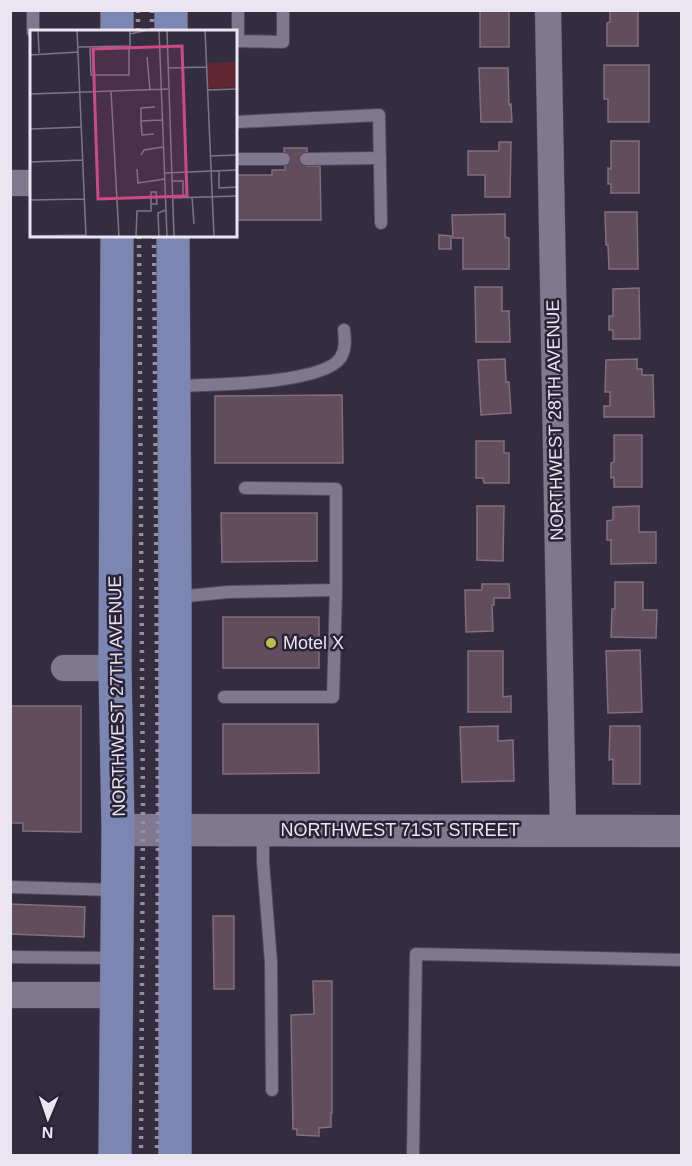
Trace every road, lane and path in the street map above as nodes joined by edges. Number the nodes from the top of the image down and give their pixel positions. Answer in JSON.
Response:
{"nodes":[{"id":1,"x":33,"y":10,"type":"edge"},
{"id":2,"x":117,"y":10,"type":"edge"},
{"id":3,"x":171,"y":10,"type":"edge"},
{"id":4,"x":238,"y":10,"type":"edge"},
{"id":5,"x":283,"y":10,"type":"edge"},
{"id":6,"x":548,"y":10,"type":"edge"},
{"id":7,"x":33,"y":30,"type":"edge"},
{"id":8,"x":117,"y":30,"type":"edge"},
{"id":9,"x":171,"y":30,"type":"edge"},
{"id":10,"x":237,"y":122,"type":"edge"},
{"id":11,"x":380,"y":158,"type":"junction"},
{"id":12,"x":237,"y":159,"type":"edge"},
{"id":13,"x":284,"y":159,"type":"dead end"},
{"id":14,"x":306,"y":159,"type":"dead end"},
{"id":15,"x":10,"y":183,"type":"edge"},
{"id":16,"x":30,"y":183,"type":"edge"},
{"id":17,"x":381,"y":223,"type":"dead end"},
{"id":18,"x":117,"y":237,"type":"edge"},
{"id":19,"x":173,"y":237,"type":"edge"},
{"id":20,"x":344,"y":330,"type":"dead end"},
{"id":21,"x":174,"y":386,"type":"junction"},
{"id":22,"x":244,"y":488,"type":"dead end"},
{"id":23,"x":336,"y":590,"type":"junction"},
{"id":24,"x":175,"y":597,"type":"junction"},
{"id":25,"x":64,"y":668,"type":"dead end"},
{"id":26,"x":115,"y":668,"type":"junction"},
{"id":27,"x":224,"y":697,"type":"dead end"},
{"id":28,"x":118,"y":830,"type":"junction"},
{"id":29,"x":175,"y":830,"type":"junction"},
{"id":30,"x":264,"y":830,"type":"junction"},
{"id":31,"x":562,"y":830,"type":"junction"},
{"id":32,"x":681,"y":831,"type":"edge"},
{"id":33,"x":10,"y":887,"type":"edge"},
{"id":34,"x":118,"y":890,"type":"junction"},
{"id":35,"x":10,"y":957,"type":"edge"},
{"id":36,"x":117,"y":958,"type":"junction"},
{"id":37,"x":681,"y":960,"type":"edge"},
{"id":38,"x":10,"y":995,"type":"edge"},
{"id":39,"x":117,"y":995,"type":"junction"},
{"id":40,"x":272,"y":1090,"type":"dead end"},
{"id":41,"x":115,"y":1155,"type":"edge"},
{"id":42,"x":175,"y":1155,"type":"edge"},
{"id":43,"x":413,"y":1155,"type":"edge"}],
"edges":[{"from":1,"to":7,"type":"lane"},
{"from":2,"to":8,"type":"main road"},
{"from":3,"to":9,"type":"main road"},
{"from":4,"to":5,"type":"lane"},
{"from":6,"to":31,"type":"street","name":"NORTHWEST 28TH AVENUE"},
{"from":10,"to":11,"type":"lane"},
{"from":11,"to":14,"type":"lane"},
{"from":11,"to":17,"type":"lane"},
{"from":12,"to":13,"type":"lane"},
{"from":15,"to":16,"type":"street"},
{"from":18,"to":26,"type":"main road","name":"NORTHWEST 27TH AVENUE"},
{"from":19,"to":21,"type":"main road"},
{"from":20,"to":21,"type":"lane"},
{"from":21,"to":24,"type":"main road"},
{"from":22,"to":23,"type":"lane"},
{"from":23,"to":24,"type":"lane"},
{"from":23,"to":27,"type":"lane"},
{"from":24,"to":29,"type":"main road"},
{"from":25,"to":26,"type":"street"},
{"from":26,"to":28,"type":"main road","name":"NORTHWEST 27TH AVENUE"},
{"from":28,"to":29,"type":"street","name":"NORTHWEST 71ST STREET"},
{"from":28,"to":34,"type":"main road","name":"NORTHWEST 27TH AVENUE"},
{"from":29,"to":30,"type":"street","name":"NORTHWEST 71ST STREET"},
{"from":29,"to":42,"type":"main road"},
{"from":30,"to":31,"type":"street","name":"NORTHWEST 71ST STREET"},
{"from":30,"to":40,"type":"lane"},
{"from":31,"to":32,"type":"street","name":"NORTHWEST 71ST STREET"},
{"from":33,"to":34,"type":"lane"},
{"from":34,"to":36,"type":"main road","name":"NORTHWEST 27TH AVENUE"},
{"from":35,"to":36,"type":"lane"},
{"from":36,"to":39,"type":"main road","name":"NORTHWEST 27TH AVENUE"},
{"from":37,"to":43,"type":"lane"},
{"from":38,"to":39,"type":"street"},
{"from":39,"to":41,"type":"main road","name":"NORTHWEST 27TH AVENUE"}]}
